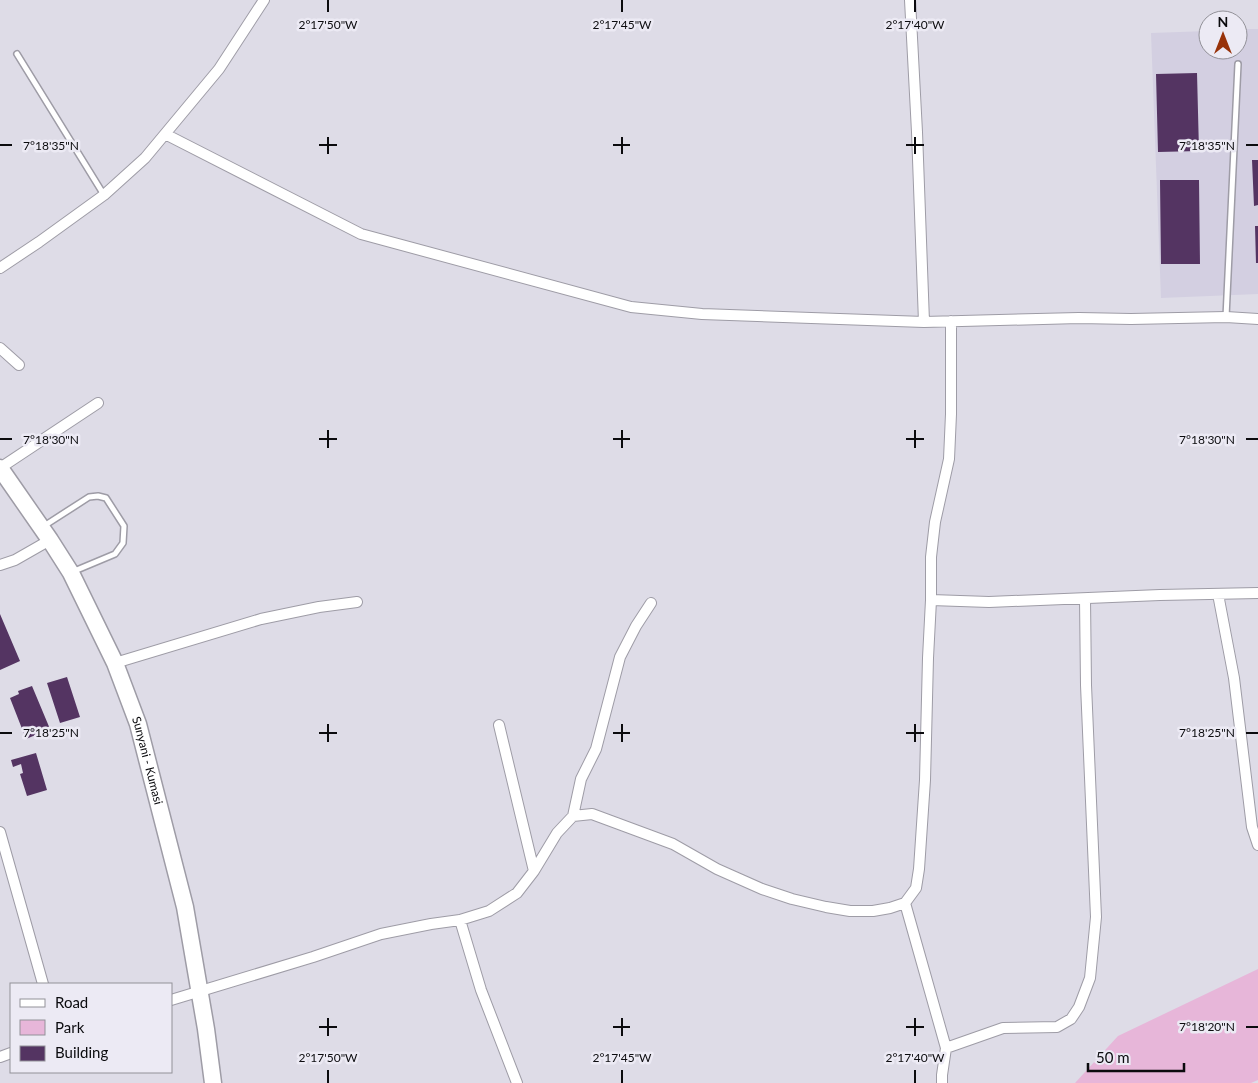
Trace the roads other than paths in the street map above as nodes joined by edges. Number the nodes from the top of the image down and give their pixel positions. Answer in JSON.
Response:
{"nodes":[{"id":1,"x":264,"y":0,"type":"edge"},
{"id":2,"x":910,"y":0,"type":"edge"},
{"id":3,"x":17,"y":54,"type":"dead end"},
{"id":4,"x":1238,"y":64,"type":"dead end"},
{"id":5,"x":165,"y":134,"type":"junction"},
{"id":6,"x":104,"y":196,"type":"junction"},
{"id":7,"x":0,"y":268,"type":"edge"},
{"id":8,"x":1226,"y":317,"type":"junction"},
{"id":9,"x":1258,"y":319,"type":"edge"},
{"id":10,"x":951,"y":321,"type":"junction"},
{"id":11,"x":924,"y":322,"type":"junction"},
{"id":12,"x":0,"y":348,"type":"edge"},
{"id":13,"x":19,"y":365,"type":"dead end"},
{"id":14,"x":98,"y":403,"type":"dead end"},
{"id":15,"x":0,"y":468,"type":"edge"},
{"id":16,"x":46,"y":534,"type":"junction"},
{"id":17,"x":0,"y":565,"type":"edge"},
{"id":18,"x":71,"y":573,"type":"junction"},
{"id":19,"x":1258,"y":593,"type":"edge"},
{"id":20,"x":1218,"y":594,"type":"junction"},
{"id":21,"x":1085,"y":599,"type":"junction"},
{"id":22,"x":931,"y":600,"type":"junction"},
{"id":23,"x":357,"y":602,"type":"dead end"},
{"id":24,"x":651,"y":604,"type":"dead end"},
{"id":25,"x":116,"y":663,"type":"junction"},
{"id":26,"x":499,"y":725,"type":"dead end"},
{"id":27,"x":573,"y":816,"type":"junction"},
{"id":28,"x":0,"y":832,"type":"edge"},
{"id":29,"x":1258,"y":845,"type":"edge"},
{"id":30,"x":534,"y":871,"type":"junction"},
{"id":31,"x":905,"y":904,"type":"junction"},
{"id":32,"x":460,"y":920,"type":"junction"},
{"id":33,"x":43,"y":983,"type":"edge"},
{"id":34,"x":199,"y":991,"type":"junction"},
{"id":35,"x":172,"y":1000,"type":"edge"},
{"id":36,"x":946,"y":1048,"type":"junction"},
{"id":37,"x":213,"y":1083,"type":"edge"},
{"id":38,"x":517,"y":1083,"type":"edge"},
{"id":39,"x":942,"y":1083,"type":"edge"}],
"edges":[{"from":1,"to":5,"type":"street"},
{"from":2,"to":11,"type":"street"},
{"from":3,"to":6,"type":"lane"},
{"from":4,"to":8,"type":"lane"},
{"from":5,"to":6,"type":"street"},
{"from":5,"to":11,"type":"street"},
{"from":6,"to":7,"type":"street"},
{"from":8,"to":9,"type":"street"},
{"from":8,"to":10,"type":"street"},
{"from":10,"to":11,"type":"street"},
{"from":10,"to":22,"type":"street"},
{"from":12,"to":13,"type":"street"},
{"from":14,"to":15,"type":"street"},
{"from":15,"to":16,"type":"main road","name":"Sunyani - Kumasi"},
{"from":16,"to":17,"type":"street"},
{"from":16,"to":18,"type":"main road","name":"Sunyani - Kumasi"},
{"from":16,"to":18,"type":"lane"},
{"from":18,"to":25,"type":"main road","name":"Sunyani - Kumasi"},
{"from":19,"to":20,"type":"street"},
{"from":20,"to":21,"type":"street"},
{"from":20,"to":29,"type":"street"},
{"from":21,"to":22,"type":"street"},
{"from":21,"to":36,"type":"street"},
{"from":22,"to":31,"type":"street"},
{"from":23,"to":25,"type":"street"},
{"from":24,"to":27,"type":"street"},
{"from":25,"to":34,"type":"main road","name":"Sunyani - Kumasi"},
{"from":26,"to":30,"type":"street"},
{"from":27,"to":30,"type":"street"},
{"from":27,"to":31,"type":"street"},
{"from":28,"to":33,"type":"street"},
{"from":30,"to":32,"type":"street"},
{"from":31,"to":36,"type":"street"},
{"from":32,"to":34,"type":"street"},
{"from":32,"to":38,"type":"street"},
{"from":34,"to":35,"type":"street"},
{"from":34,"to":37,"type":"main road","name":"Sunyani - Kumasi"},
{"from":36,"to":39,"type":"street"}]}
